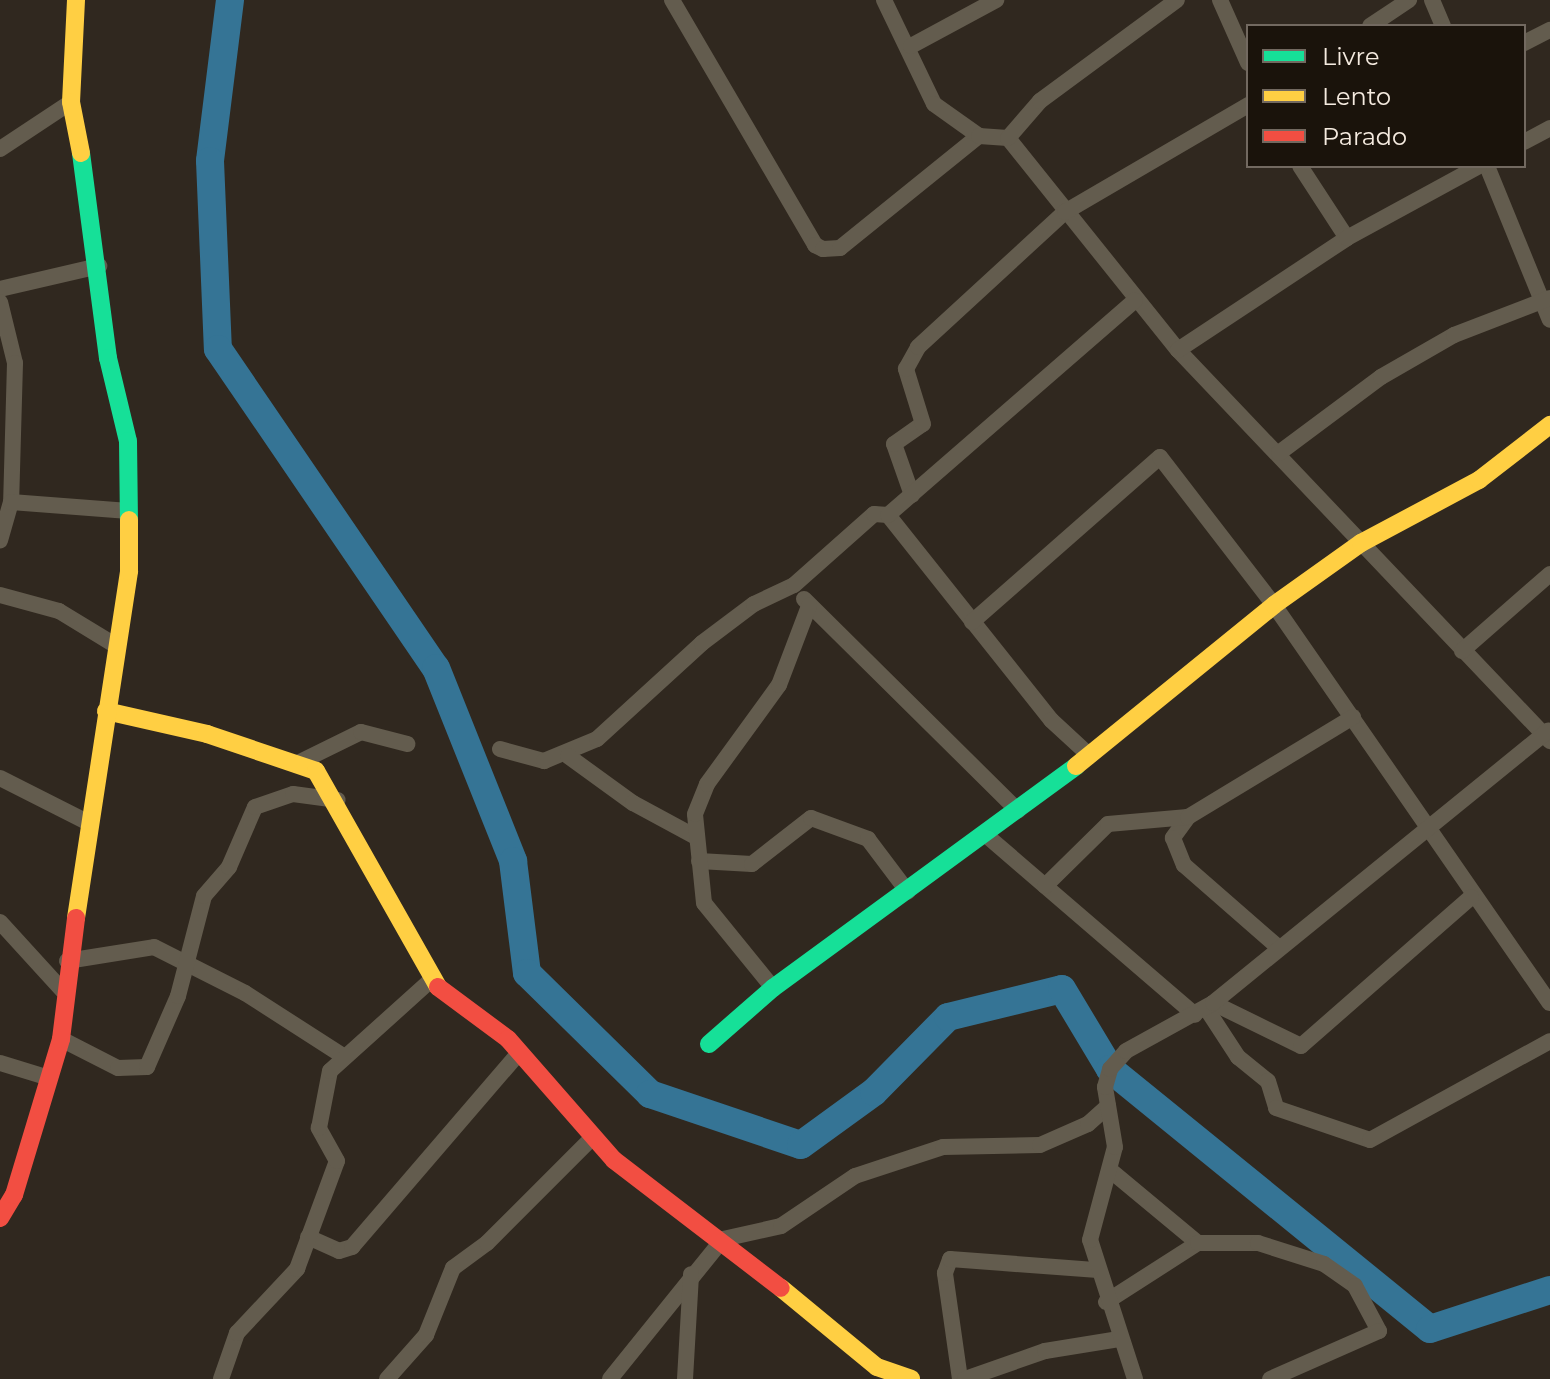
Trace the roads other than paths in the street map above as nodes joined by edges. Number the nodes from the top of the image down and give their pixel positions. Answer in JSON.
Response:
{"nodes":[{"id":1,"x":76,"y":0,"type":"edge"},
{"id":2,"x":672,"y":0,"type":"edge"},
{"id":3,"x":884,"y":0,"type":"edge"},
{"id":4,"x":996,"y":0,"type":"edge"},
{"id":5,"x":1177,"y":0,"type":"edge"},
{"id":6,"x":1220,"y":0,"type":"edge"},
{"id":7,"x":1409,"y":0,"type":"edge"},
{"id":8,"x":1432,"y":0,"type":"edge"},
{"id":9,"x":1373,"y":24,"type":"edge"},
{"id":10,"x":1442,"y":24,"type":"edge"},
{"id":11,"x":1550,"y":30,"type":"edge"},
{"id":12,"x":1526,"y":42,"type":"edge"},
{"id":13,"x":911,"y":46,"type":"junction"},
{"id":14,"x":1246,"y":58,"type":"edge"},
{"id":15,"x":71,"y":102,"type":"junction"},
{"id":16,"x":1246,"y":106,"type":"edge"},
{"id":17,"x":1550,"y":128,"type":"edge"},
{"id":18,"x":979,"y":136,"type":"junction"},
{"id":19,"x":1008,"y":138,"type":"junction"},
{"id":20,"x":1526,"y":141,"type":"edge"},
{"id":21,"x":0,"y":149,"type":"edge"},
{"id":22,"x":1301,"y":168,"type":"edge"},
{"id":23,"x":1475,"y":168,"type":"edge"},
{"id":24,"x":1488,"y":168,"type":"edge"},
{"id":25,"x":1065,"y":212,"type":"junction"},
{"id":26,"x":1347,"y":238,"type":"junction"},
{"id":27,"x":99,"y":266,"type":"junction"},
{"id":28,"x":0,"y":289,"type":"edge"},
{"id":29,"x":1546,"y":298,"type":"edge"},
{"id":30,"x":1135,"y":300,"type":"junction"},
{"id":31,"x":0,"y":302,"type":"edge"},
{"id":32,"x":1550,"y":320,"type":"edge"},
{"id":33,"x":1178,"y":350,"type":"junction"},
{"id":34,"x":1550,"y":425,"type":"edge"},
{"id":35,"x":1279,"y":453,"type":"junction"},
{"id":36,"x":6,"y":455,"type":"edge"},
{"id":37,"x":912,"y":495,"type":"junction"},
{"id":38,"x":11,"y":502,"type":"junction"},
{"id":39,"x":129,"y":511,"type":"junction"},
{"id":40,"x":888,"y":515,"type":"junction"},
{"id":41,"x":0,"y":540,"type":"edge"},
{"id":42,"x":1361,"y":543,"type":"junction"},
{"id":43,"x":1550,"y":574,"type":"edge"},
{"id":44,"x":794,"y":585,"type":"junction"},
{"id":45,"x":0,"y":595,"type":"edge"},
{"id":46,"x":1274,"y":605,"type":"junction"},
{"id":47,"x":809,"y":606,"type":"junction"},
{"id":48,"x":972,"y":622,"type":"junction"},
{"id":49,"x":118,"y":647,"type":"junction"},
{"id":50,"x":1462,"y":651,"type":"junction"},
{"id":51,"x":106,"y":711,"type":"junction"},
{"id":52,"x":1353,"y":717,"type":"junction"},
{"id":53,"x":1548,"y":736,"type":"edge"},
{"id":54,"x":407,"y":744,"type":"dead end"},
{"id":55,"x":500,"y":749,"type":"dead end"},
{"id":56,"x":568,"y":756,"type":"junction"},
{"id":57,"x":1090,"y":756,"type":"junction"},
{"id":58,"x":300,"y":762,"type":"junction"},
{"id":59,"x":0,"y":778,"type":"edge"},
{"id":60,"x":338,"y":800,"type":"junction"},
{"id":61,"x":1018,"y":811,"type":"junction"},
{"id":62,"x":1188,"y":817,"type":"junction"},
{"id":63,"x":87,"y":822,"type":"junction"},
{"id":64,"x":1425,"y":827,"type":"junction"},
{"id":65,"x":987,"y":836,"type":"junction"},
{"id":66,"x":696,"y":837,"type":"junction"},
{"id":67,"x":699,"y":861,"type":"junction"},
{"id":68,"x":1045,"y":886,"type":"junction"},
{"id":69,"x":908,"y":892,"type":"junction"},
{"id":70,"x":1471,"y":897,"type":"junction"},
{"id":71,"x":0,"y":922,"type":"edge"},
{"id":72,"x":1279,"y":948,"type":"junction"},
{"id":73,"x":67,"y":961,"type":"junction"},
{"id":74,"x":184,"y":961,"type":"junction"},
{"id":75,"x":430,"y":981,"type":"junction"},
{"id":76,"x":773,"y":988,"type":"junction"},
{"id":77,"x":63,"y":991,"type":"junction"},
{"id":78,"x":1550,"y":1003,"type":"edge"},
{"id":79,"x":1205,"y":1008,"type":"junction"},
{"id":80,"x":1234,"y":1013,"type":"junction"},
{"id":81,"x":61,"y":1039,"type":"junction"},
{"id":82,"x":1550,"y":1041,"type":"edge"},
{"id":83,"x":709,"y":1044,"type":"dead end"},
{"id":84,"x":1233,"y":1049,"type":"junction"},
{"id":85,"x":519,"y":1053,"type":"junction"},
{"id":86,"x":343,"y":1056,"type":"junction"},
{"id":87,"x":0,"y":1063,"type":"edge"},
{"id":88,"x":49,"y":1078,"type":"junction"},
{"id":89,"x":1108,"y":1106,"type":"junction"},
{"id":90,"x":593,"y":1137,"type":"junction"},
{"id":91,"x":1110,"y":1170,"type":"junction"},
{"id":92,"x":0,"y":1218,"type":"edge"},
{"id":93,"x":308,"y":1237,"type":"junction"},
{"id":94,"x":723,"y":1239,"type":"junction"},
{"id":95,"x":1198,"y":1243,"type":"junction"},
{"id":96,"x":1095,"y":1270,"type":"junction"},
{"id":97,"x":691,"y":1274,"type":"junction"},
{"id":98,"x":1106,"y":1302,"type":"junction"},
{"id":99,"x":1119,"y":1339,"type":"junction"},
{"id":100,"x":393,"y":1378,"type":"edge"},
{"id":101,"x":221,"y":1379,"type":"edge"},
{"id":102,"x":610,"y":1379,"type":"edge"},
{"id":103,"x":685,"y":1379,"type":"edge"},
{"id":104,"x":911,"y":1379,"type":"edge"},
{"id":105,"x":962,"y":1379,"type":"edge"},
{"id":106,"x":1135,"y":1379,"type":"edge"},
{"id":107,"x":1270,"y":1379,"type":"edge"}],
"edges":[{"from":1,"to":15,"type":"street"},
{"from":2,"to":18,"type":"street"},
{"from":3,"to":13,"type":"street"},
{"from":4,"to":13,"type":"street"},
{"from":5,"to":19,"type":"street"},
{"from":6,"to":14,"type":"street"},
{"from":7,"to":9,"type":"street"},
{"from":8,"to":10,"type":"street"},
{"from":11,"to":12,"type":"street"},
{"from":13,"to":18,"type":"street"},
{"from":15,"to":21,"type":"street"},
{"from":15,"to":27,"type":"street"},
{"from":16,"to":25,"type":"street"},
{"from":17,"to":20,"type":"street"},
{"from":18,"to":19,"type":"street"},
{"from":19,"to":25,"type":"street"},
{"from":22,"to":26,"type":"street"},
{"from":23,"to":26,"type":"street"},
{"from":24,"to":29,"type":"street"},
{"from":25,"to":30,"type":"street"},
{"from":25,"to":37,"type":"street"},
{"from":26,"to":33,"type":"street"},
{"from":27,"to":28,"type":"street"},
{"from":27,"to":39,"type":"street"},
{"from":29,"to":32,"type":"street"},
{"from":29,"to":35,"type":"street"},
{"from":30,"to":33,"type":"street"},
{"from":30,"to":37,"type":"street"},
{"from":31,"to":36,"type":"street"},
{"from":33,"to":35,"type":"street"},
{"from":34,"to":42,"type":"street"},
{"from":35,"to":42,"type":"street"},
{"from":36,"to":38,"type":"street"},
{"from":37,"to":40,"type":"street"},
{"from":38,"to":39,"type":"street"},
{"from":38,"to":41,"type":"street"},
{"from":39,"to":49,"type":"street"},
{"from":40,"to":44,"type":"street"},
{"from":40,"to":48,"type":"street"},
{"from":42,"to":46,"type":"street"},
{"from":42,"to":50,"type":"street"},
{"from":43,"to":50,"type":"street"},
{"from":44,"to":47,"type":"street"},
{"from":44,"to":56,"type":"street"},
{"from":45,"to":49,"type":"street"},
{"from":46,"to":48,"type":"street"},
{"from":46,"to":52,"type":"street"},
{"from":46,"to":57,"type":"street"},
{"from":47,"to":61,"type":"street"},
{"from":47,"to":66,"type":"street"},
{"from":48,"to":57,"type":"street"},
{"from":49,"to":51,"type":"street"},
{"from":50,"to":53,"type":"street"},
{"from":51,"to":58,"type":"street"},
{"from":51,"to":63,"type":"street"},
{"from":52,"to":62,"type":"street"},
{"from":52,"to":64,"type":"street"},
{"from":53,"to":64,"type":"street"},
{"from":54,"to":58,"type":"street"},
{"from":55,"to":56,"type":"street"},
{"from":56,"to":66,"type":"street"},
{"from":57,"to":61,"type":"street"},
{"from":58,"to":60,"type":"street"},
{"from":59,"to":63,"type":"street"},
{"from":60,"to":74,"type":"street"},
{"from":60,"to":75,"type":"street"},
{"from":61,"to":65,"type":"street"},
{"from":62,"to":68,"type":"street"},
{"from":62,"to":72,"type":"street"},
{"from":63,"to":73,"type":"street"},
{"from":64,"to":70,"type":"street"},
{"from":64,"to":72,"type":"street"},
{"from":65,"to":68,"type":"street"},
{"from":65,"to":69,"type":"street"},
{"from":66,"to":67,"type":"street"},
{"from":67,"to":69,"type":"street"},
{"from":67,"to":76,"type":"street"},
{"from":68,"to":79,"type":"street"},
{"from":69,"to":76,"type":"street"},
{"from":70,"to":78,"type":"street"},
{"from":70,"to":80,"type":"street"},
{"from":71,"to":77,"type":"street"},
{"from":72,"to":79,"type":"street"},
{"from":73,"to":74,"type":"street"},
{"from":73,"to":77,"type":"street"},
{"from":74,"to":81,"type":"street"},
{"from":74,"to":86,"type":"street"},
{"from":75,"to":85,"type":"street"},
{"from":75,"to":86,"type":"street"},
{"from":76,"to":83,"type":"street"},
{"from":77,"to":81,"type":"street"},
{"from":79,"to":80,"type":"street"},
{"from":79,"to":84,"type":"street"},
{"from":79,"to":89,"type":"street"},
{"from":80,"to":84,"type":"street"},
{"from":81,"to":88,"type":"street"},
{"from":82,"to":84,"type":"street"},
{"from":85,"to":90,"type":"street"},
{"from":85,"to":93,"type":"street"},
{"from":86,"to":93,"type":"street"},
{"from":87,"to":88,"type":"street"},
{"from":88,"to":92,"type":"street"},
{"from":89,"to":91,"type":"street"},
{"from":89,"to":94,"type":"street"},
{"from":90,"to":94,"type":"street"},
{"from":90,"to":100,"type":"street"},
{"from":91,"to":95,"type":"street"},
{"from":91,"to":96,"type":"street"},
{"from":93,"to":101,"type":"street"},
{"from":94,"to":97,"type":"street"},
{"from":94,"to":104,"type":"street"},
{"from":95,"to":98,"type":"street"},
{"from":95,"to":107,"type":"street"},
{"from":96,"to":98,"type":"street"},
{"from":96,"to":105,"type":"street"},
{"from":97,"to":102,"type":"street"},
{"from":97,"to":103,"type":"street"},
{"from":98,"to":99,"type":"street"},
{"from":99,"to":105,"type":"street"},
{"from":99,"to":106,"type":"street"}]}
